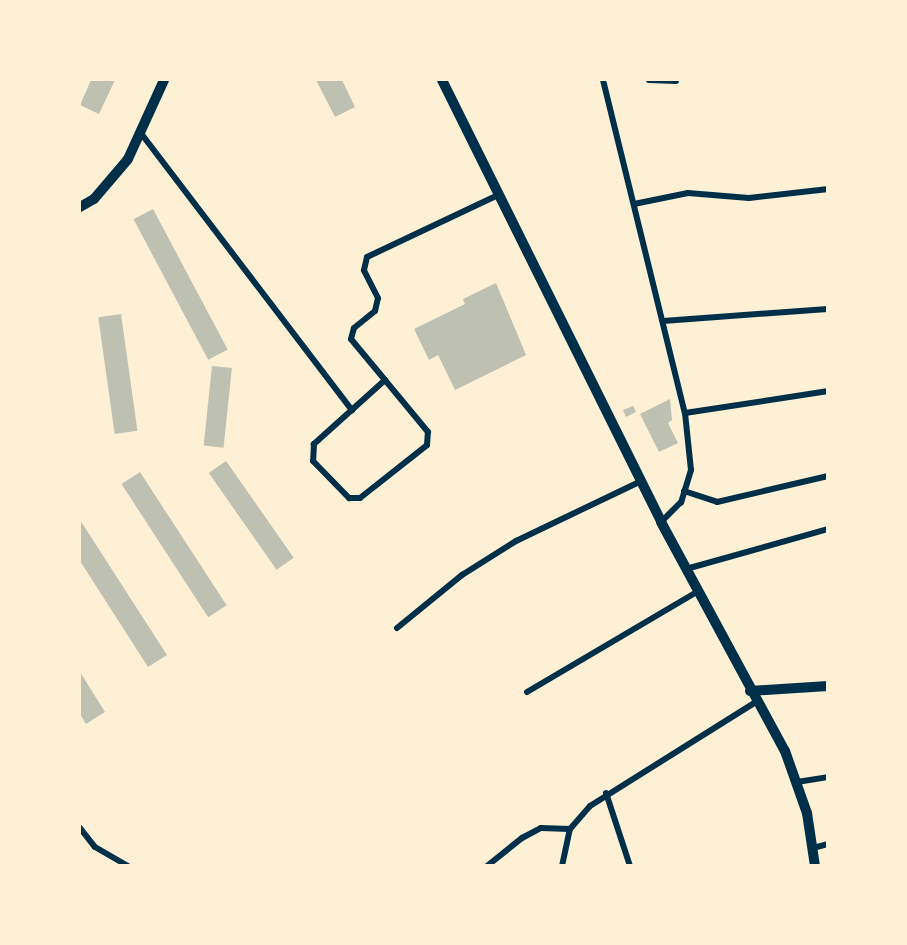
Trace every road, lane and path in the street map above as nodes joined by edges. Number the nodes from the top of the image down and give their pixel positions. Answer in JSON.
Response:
{"nodes":[{"id":1,"x":164,"y":80,"type":"edge"},
{"id":2,"x":442,"y":80,"type":"edge"},
{"id":3,"x":603,"y":80,"type":"edge"},
{"id":4,"x":649,"y":80,"type":"edge"},
{"id":5,"x":676,"y":81,"type":"dead end"},
{"id":6,"x":140,"y":131,"type":"junction"},
{"id":7,"x":828,"y":189,"type":"edge"},
{"id":8,"x":498,"y":195,"type":"junction"},
{"id":9,"x":634,"y":204,"type":"junction"},
{"id":10,"x":80,"y":207,"type":"edge"},
{"id":11,"x":828,"y":309,"type":"edge"},
{"id":12,"x":663,"y":321,"type":"junction"},
{"id":13,"x":385,"y":380,"type":"junction"},
{"id":14,"x":828,"y":391,"type":"edge"},
{"id":15,"x":352,"y":410,"type":"junction"},
{"id":16,"x":685,"y":413,"type":"junction"},
{"id":17,"x":828,"y":476,"type":"edge"},
{"id":18,"x":641,"y":481,"type":"junction"},
{"id":19,"x":684,"y":491,"type":"junction"},
{"id":20,"x":661,"y":522,"type":"junction"},
{"id":21,"x":828,"y":529,"type":"edge"},
{"id":22,"x":686,"y":569,"type":"junction"},
{"id":23,"x":697,"y":592,"type":"junction"},
{"id":24,"x":397,"y":628,"type":"dead end"},
{"id":25,"x":828,"y":686,"type":"edge"},
{"id":26,"x":750,"y":691,"type":"junction"},
{"id":27,"x":527,"y":692,"type":"dead end"},
{"id":28,"x":756,"y":702,"type":"junction"},
{"id":29,"x":828,"y":777,"type":"edge"},
{"id":30,"x":797,"y":782,"type":"junction"},
{"id":31,"x":606,"y":793,"type":"junction"},
{"id":32,"x":80,"y":828,"type":"edge"},
{"id":33,"x":570,"y":829,"type":"junction"},
{"id":34,"x":828,"y":844,"type":"edge"},
{"id":35,"x":813,"y":848,"type":"junction"},
{"id":36,"x":128,"y":866,"type":"edge"},
{"id":37,"x":487,"y":866,"type":"edge"},
{"id":38,"x":562,"y":866,"type":"edge"},
{"id":39,"x":630,"y":866,"type":"edge"},
{"id":40,"x":814,"y":866,"type":"edge"}],
"edges":[{"from":1,"to":6,"type":"street"},
{"from":2,"to":8,"type":"street"},
{"from":3,"to":9,"type":"street"},
{"from":4,"to":5,"type":"street"},
{"from":6,"to":10,"type":"street"},
{"from":6,"to":15,"type":"street"},
{"from":7,"to":9,"type":"street"},
{"from":8,"to":13,"type":"street"},
{"from":8,"to":18,"type":"street"},
{"from":9,"to":12,"type":"street"},
{"from":11,"to":12,"type":"street"},
{"from":12,"to":16,"type":"street"},
{"from":13,"to":15,"type":"street"},
{"from":13,"to":15,"type":"street"},
{"from":14,"to":16,"type":"street"},
{"from":16,"to":19,"type":"street"},
{"from":17,"to":19,"type":"street"},
{"from":18,"to":20,"type":"street"},
{"from":18,"to":24,"type":"street"},
{"from":19,"to":20,"type":"street"},
{"from":20,"to":22,"type":"street"},
{"from":21,"to":22,"type":"street"},
{"from":22,"to":23,"type":"street"},
{"from":23,"to":26,"type":"street"},
{"from":23,"to":27,"type":"street"},
{"from":25,"to":26,"type":"street"},
{"from":26,"to":28,"type":"street"},
{"from":28,"to":30,"type":"street"},
{"from":28,"to":31,"type":"street"},
{"from":29,"to":30,"type":"street"},
{"from":30,"to":35,"type":"street"},
{"from":31,"to":33,"type":"street"},
{"from":31,"to":39,"type":"street"},
{"from":32,"to":36,"type":"street"},
{"from":33,"to":37,"type":"street"},
{"from":33,"to":38,"type":"street"},
{"from":34,"to":35,"type":"street"},
{"from":35,"to":40,"type":"street"}]}
